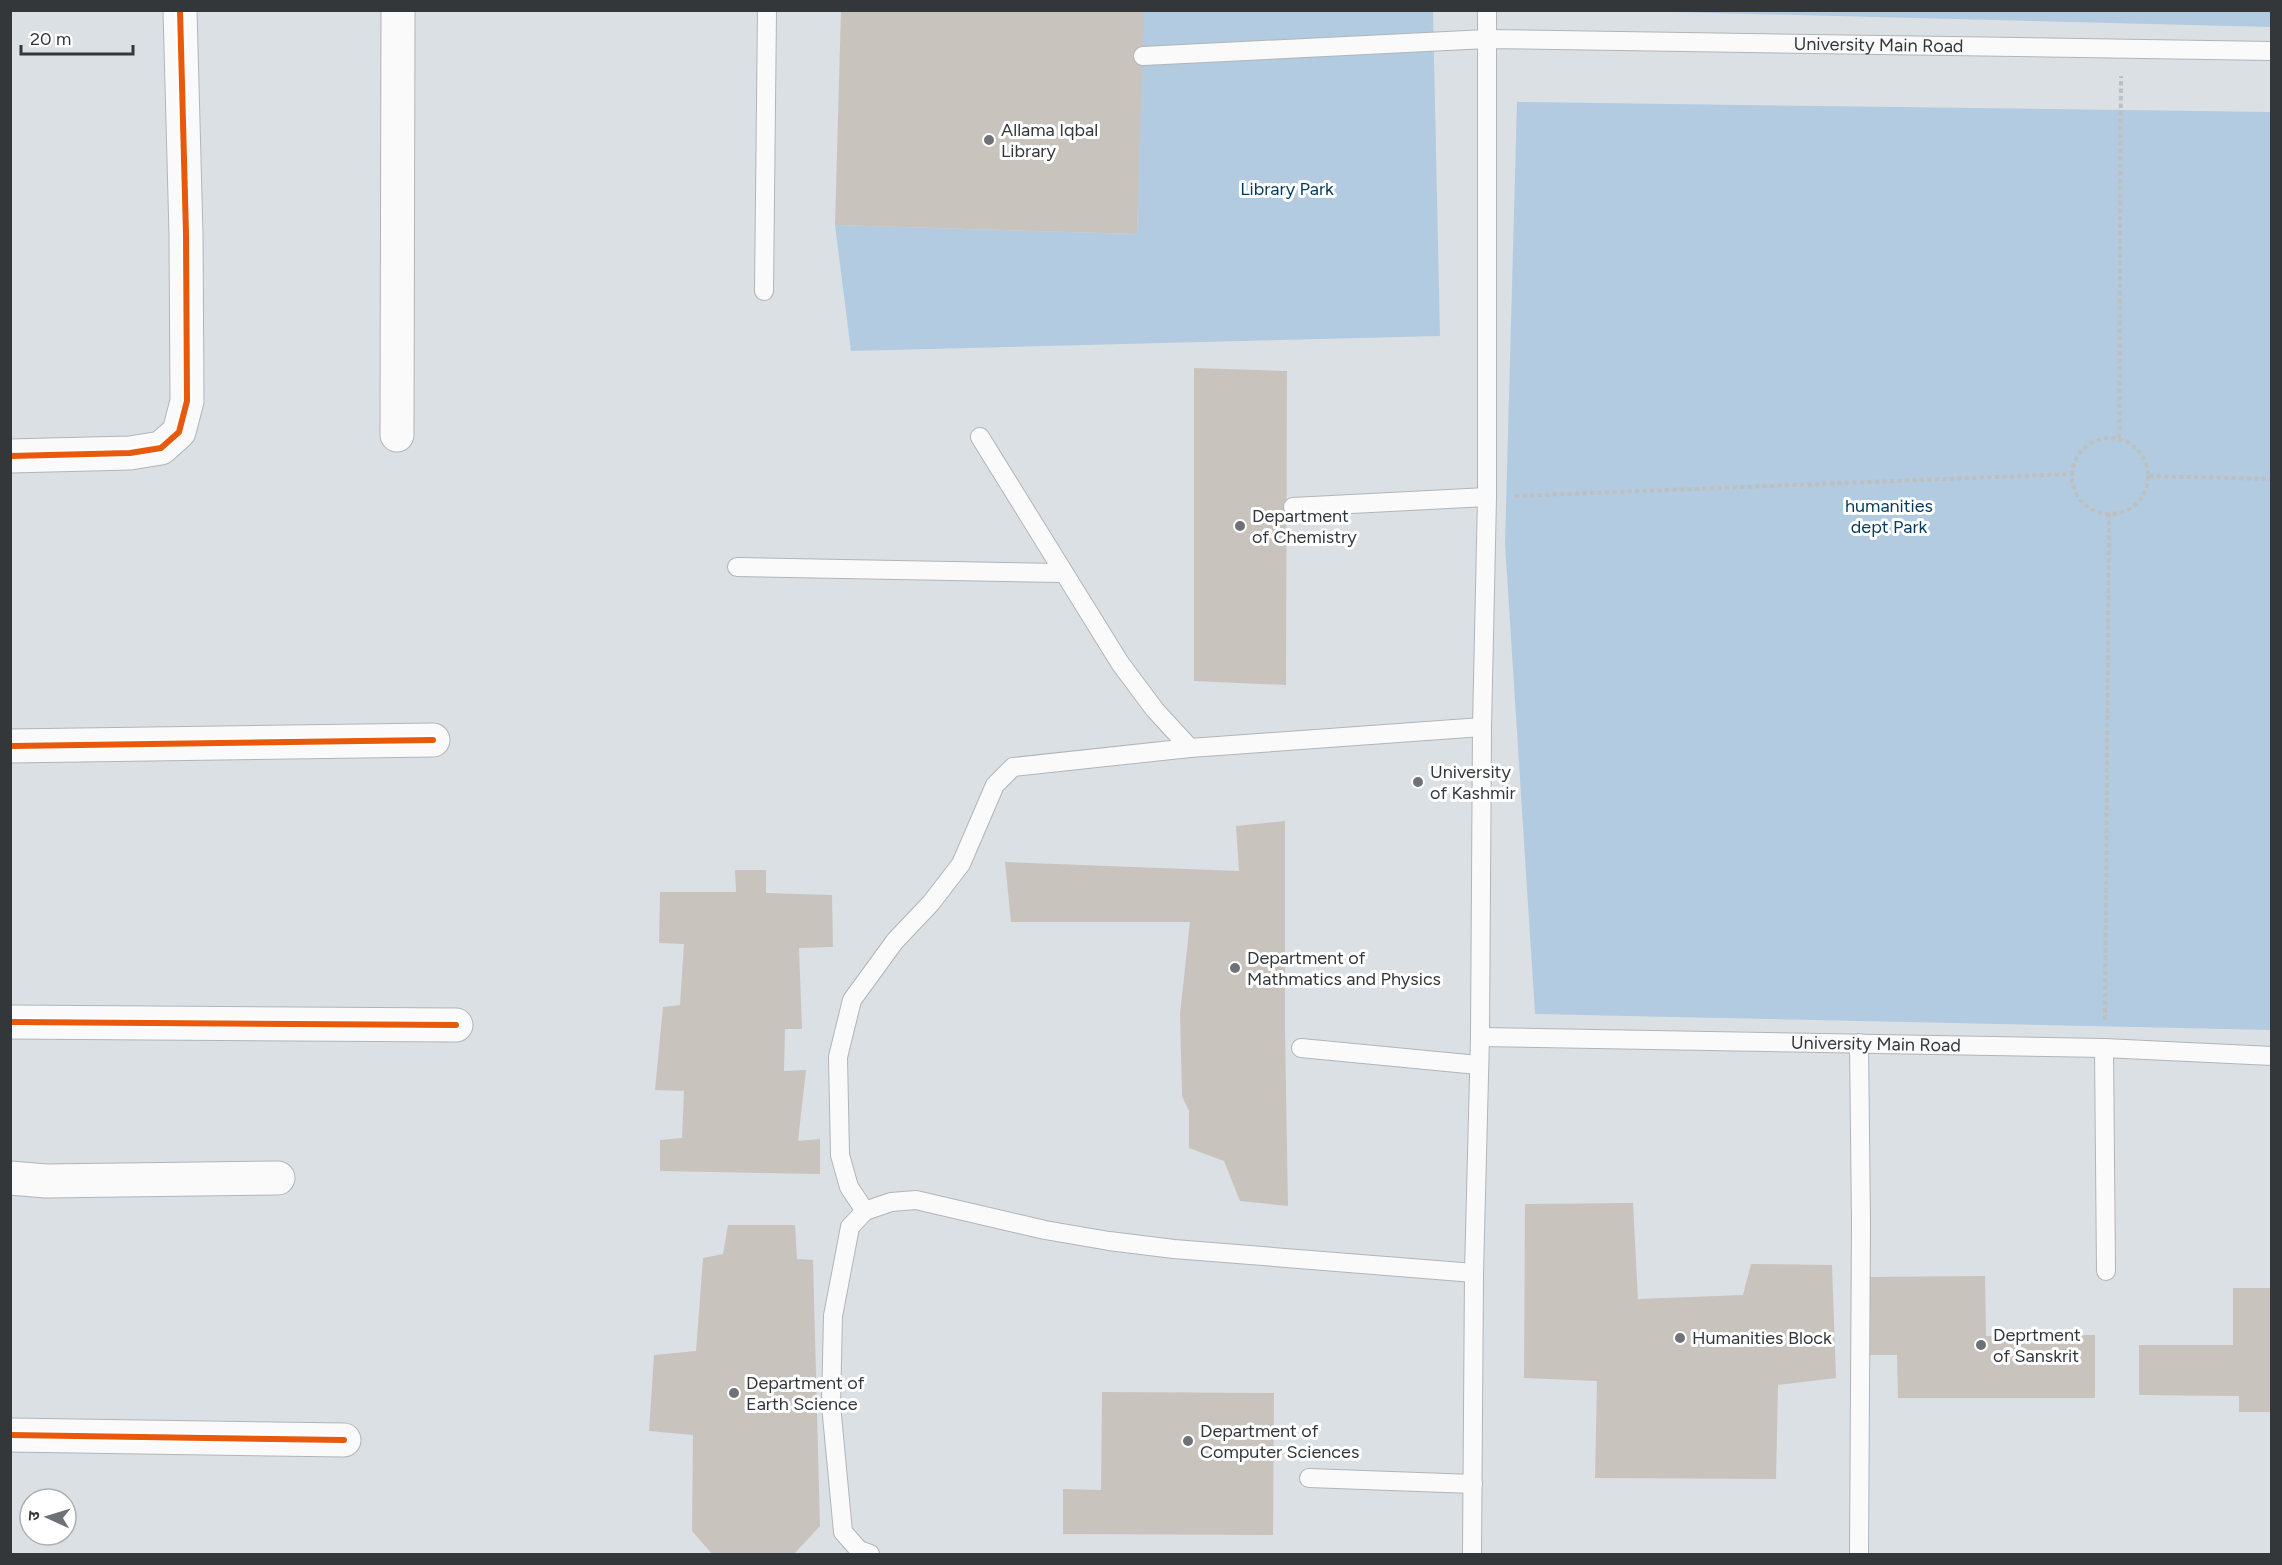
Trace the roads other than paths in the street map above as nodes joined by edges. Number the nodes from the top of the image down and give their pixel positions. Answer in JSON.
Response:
{"nodes":[{"id":1,"x":180,"y":10,"type":"edge"},
{"id":2,"x":398,"y":10,"type":"edge"},
{"id":3,"x":767,"y":10,"type":"edge"},
{"id":4,"x":1487,"y":10,"type":"edge"},
{"id":5,"x":1487,"y":39,"type":"junction"},
{"id":6,"x":2271,"y":51,"type":"edge"},
{"id":7,"x":1143,"y":56,"type":"dead end"},
{"id":8,"x":764,"y":291,"type":"dead end"},
{"id":9,"x":398,"y":435,"type":"dead end"},
{"id":10,"x":980,"y":437,"type":"dead end"},
{"id":11,"x":10,"y":456,"type":"edge"},
{"id":12,"x":1487,"y":497,"type":"junction"},
{"id":13,"x":1293,"y":507,"type":"dead end"},
{"id":14,"x":737,"y":567,"type":"dead end"},
{"id":15,"x":1063,"y":573,"type":"junction"},
{"id":16,"x":1482,"y":727,"type":"junction"},
{"id":17,"x":433,"y":740,"type":"dead end"},
{"id":18,"x":10,"y":746,"type":"edge"},
{"id":19,"x":1190,"y":748,"type":"junction"},
{"id":20,"x":10,"y":1022,"type":"edge"},
{"id":21,"x":456,"y":1025,"type":"dead end"},
{"id":22,"x":1480,"y":1037,"type":"junction"},
{"id":23,"x":1859,"y":1043,"type":"junction"},
{"id":24,"x":1302,"y":1048,"type":"dead end"},
{"id":25,"x":2104,"y":1048,"type":"junction"},
{"id":26,"x":2271,"y":1056,"type":"edge"},
{"id":27,"x":1478,"y":1065,"type":"junction"},
{"id":28,"x":10,"y":1178,"type":"edge"},
{"id":29,"x":278,"y":1179,"type":"dead end"},
{"id":30,"x":865,"y":1211,"type":"junction"},
{"id":31,"x":2106,"y":1271,"type":"dead end"},
{"id":32,"x":1474,"y":1273,"type":"junction"},
{"id":33,"x":10,"y":1435,"type":"edge"},
{"id":34,"x":344,"y":1440,"type":"dead end"},
{"id":35,"x":1309,"y":1478,"type":"dead end"},
{"id":36,"x":1473,"y":1484,"type":"junction"},
{"id":37,"x":870,"y":1554,"type":"edge"},
{"id":38,"x":1472,"y":1554,"type":"edge"},
{"id":39,"x":1859,"y":1554,"type":"edge"}],
"edges":[{"from":1,"to":11,"type":"street"},
{"from":2,"to":9,"type":"street"},
{"from":3,"to":8,"type":"lane"},
{"from":4,"to":5,"type":"lane"},
{"from":5,"to":6,"type":"lane","name":"University Main Road"},
{"from":5,"to":7,"type":"lane","name":"University Main Road"},
{"from":5,"to":12,"type":"lane"},
{"from":10,"to":15,"type":"lane"},
{"from":12,"to":13,"type":"lane"},
{"from":12,"to":16,"type":"lane"},
{"from":14,"to":15,"type":"lane"},
{"from":15,"to":19,"type":"lane"},
{"from":16,"to":19,"type":"lane"},
{"from":16,"to":22,"type":"lane"},
{"from":17,"to":18,"type":"street"},
{"from":19,"to":30,"type":"lane"},
{"from":20,"to":21,"type":"street"},
{"from":22,"to":23,"type":"lane","name":"University Main Road"},
{"from":22,"to":27,"type":"lane"},
{"from":23,"to":25,"type":"lane","name":"University Main Road"},
{"from":23,"to":39,"type":"lane"},
{"from":24,"to":27,"type":"lane"},
{"from":25,"to":26,"type":"lane","name":"University Main Road"},
{"from":25,"to":31,"type":"lane"},
{"from":27,"to":32,"type":"lane"},
{"from":28,"to":29,"type":"street"},
{"from":30,"to":32,"type":"lane"},
{"from":30,"to":37,"type":"lane"},
{"from":32,"to":36,"type":"lane"},
{"from":33,"to":34,"type":"street"},
{"from":35,"to":36,"type":"lane"},
{"from":36,"to":38,"type":"lane"}]}
